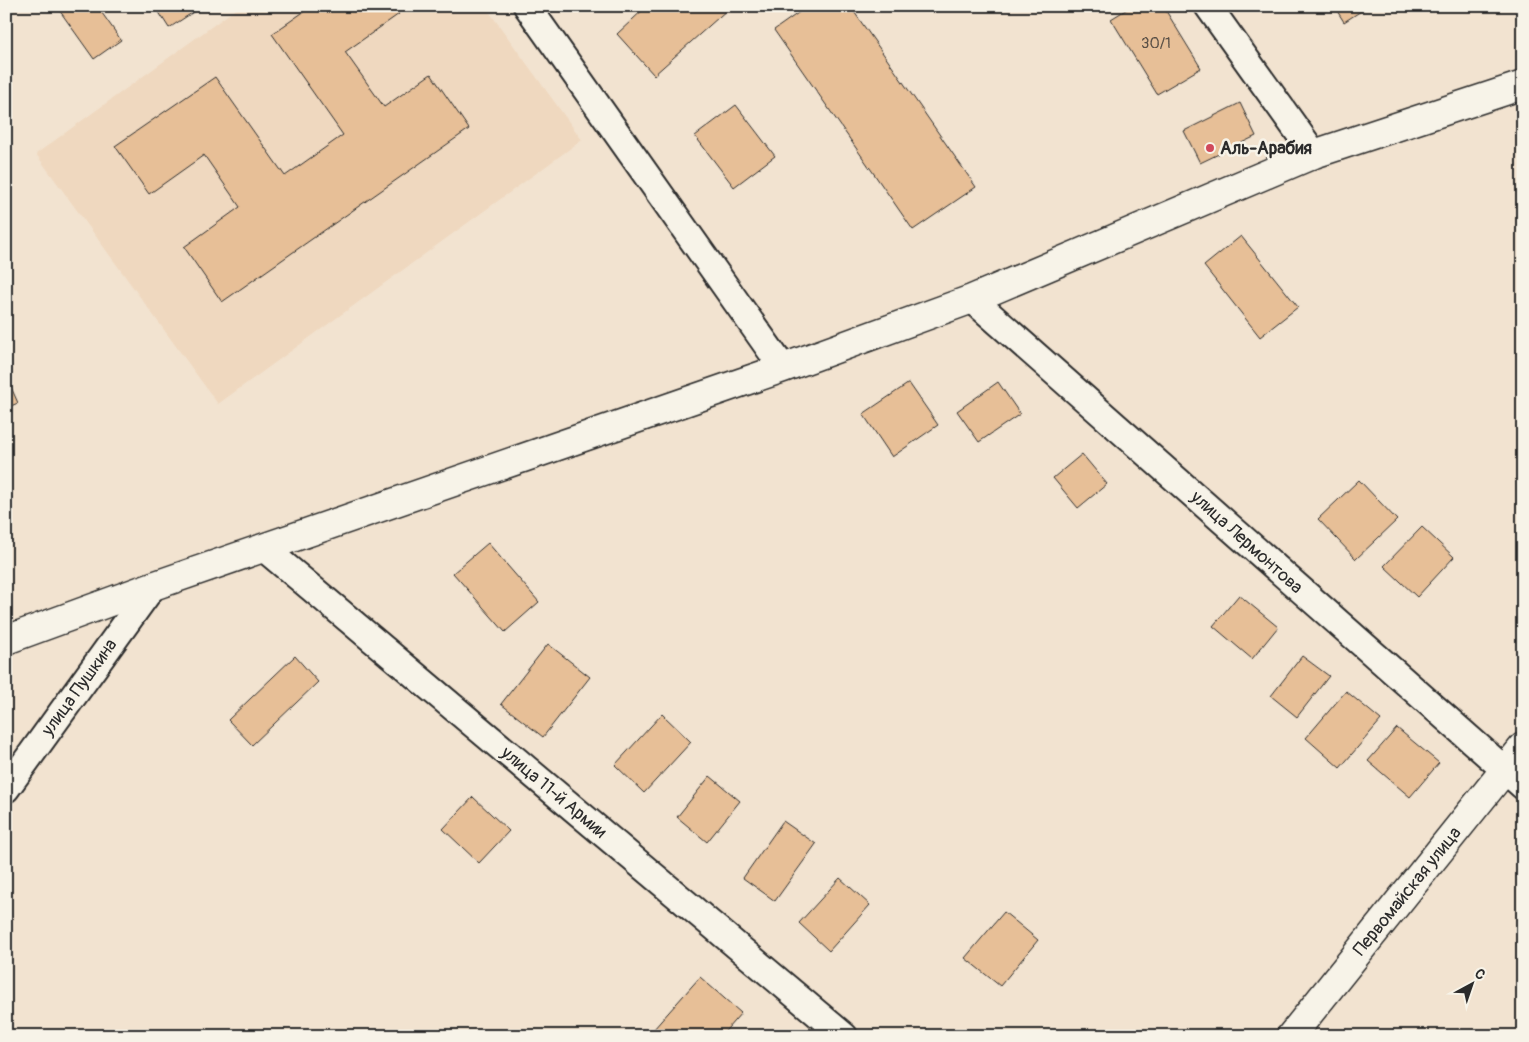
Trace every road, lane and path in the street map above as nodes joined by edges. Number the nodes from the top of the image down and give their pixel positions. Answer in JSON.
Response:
{"nodes":[{"id":1,"x":527,"y":6,"type":"edge"},
{"id":2,"x":1208,"y":6,"type":"edge"},
{"id":3,"x":1523,"y":85,"type":"edge"},
{"id":4,"x":1314,"y":154,"type":"junction"},
{"id":5,"x":972,"y":299,"type":"junction"},
{"id":6,"x":783,"y":368,"type":"junction"},
{"id":7,"x":265,"y":549,"type":"junction"},
{"id":8,"x":153,"y":586,"type":"junction"},
{"id":9,"x":6,"y":640,"type":"edge"},
{"id":10,"x":1523,"y":747,"type":"edge"},
{"id":11,"x":1513,"y":778,"type":"edge"},
{"id":12,"x":6,"y":789,"type":"edge"},
{"id":13,"x":844,"y":1036,"type":"edge"},
{"id":14,"x":1291,"y":1036,"type":"edge"}],
"edges":[{"from":1,"to":6,"type":"street"},
{"from":2,"to":4,"type":"street"},
{"from":3,"to":4,"type":"main road"},
{"from":4,"to":5,"type":"main road"},
{"from":5,"to":6,"type":"main road"},
{"from":5,"to":11,"type":"street","name":"улица Лермонтова"},
{"from":6,"to":7,"type":"main road"},
{"from":7,"to":8,"type":"main road"},
{"from":7,"to":13,"type":"street","name":"улица 11-й Армии"},
{"from":8,"to":9,"type":"main road"},
{"from":8,"to":12,"type":"street","name":"улица Пушкина"},
{"from":10,"to":11,"type":"main road","name":"Первомайская улица"},
{"from":11,"to":14,"type":"main road","name":"Первомайская улица"}]}
